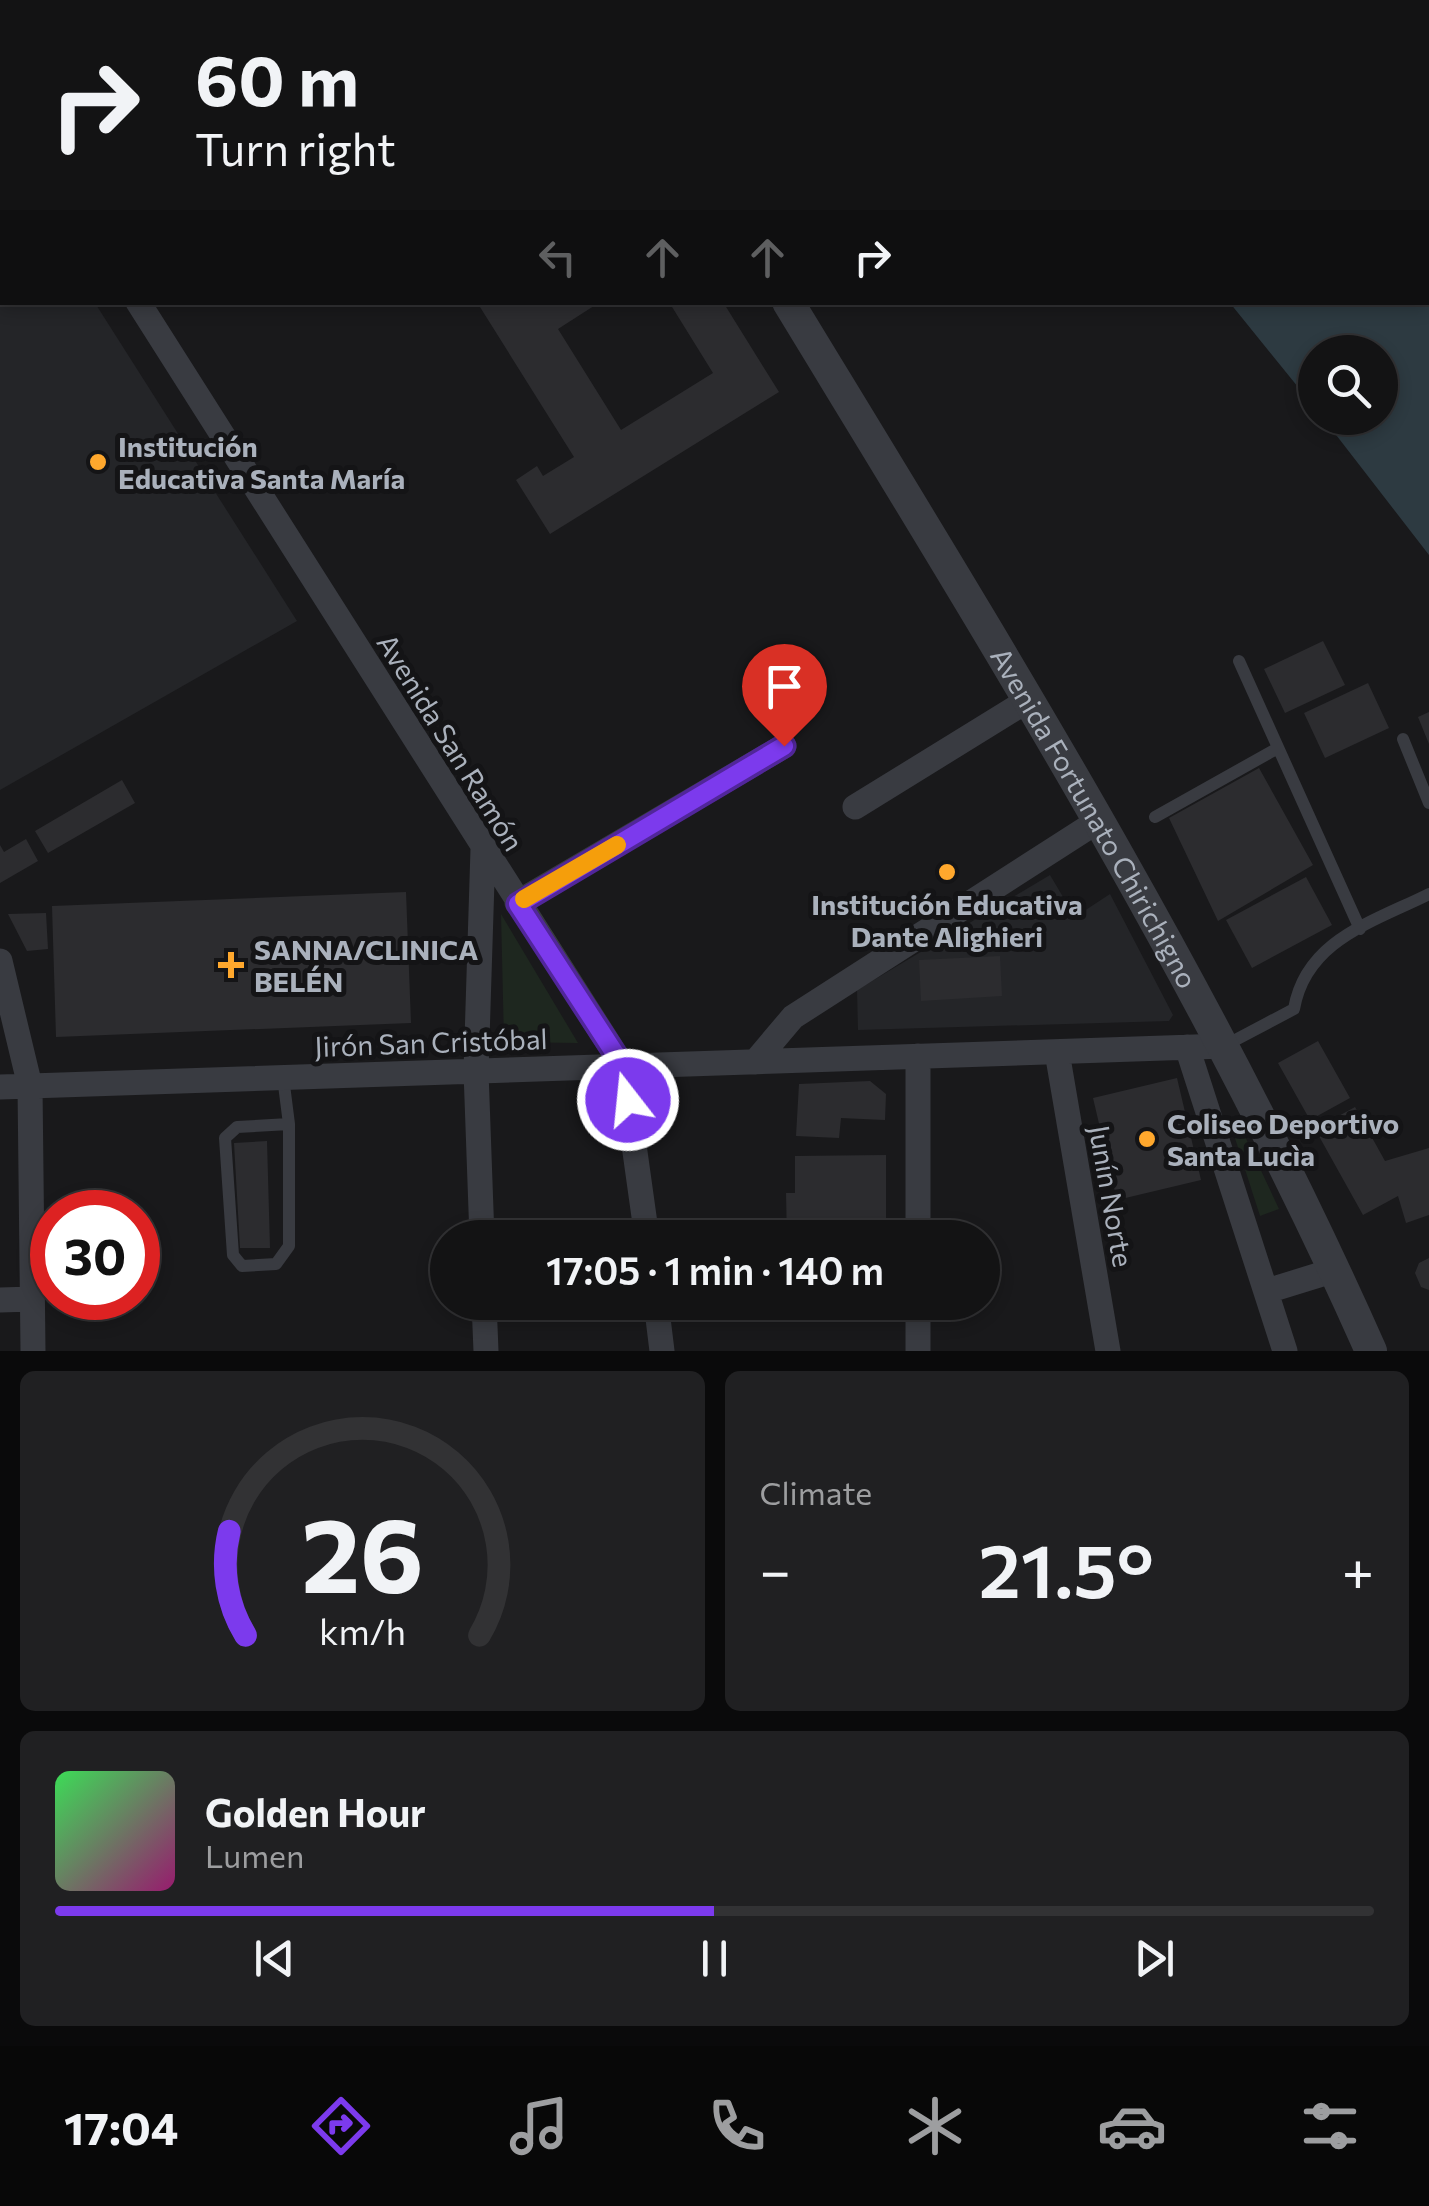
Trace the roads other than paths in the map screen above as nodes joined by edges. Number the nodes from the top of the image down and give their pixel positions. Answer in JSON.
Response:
{"nodes":[{"id":1,"x":140,"y":305,"type":"edge"},
{"id":2,"x":790,"y":305,"type":"edge"},
{"id":3,"x":1239,"y":661,"type":"dead end"},
{"id":4,"x":1030,"y":699,"type":"junction"},
{"id":5,"x":1403,"y":739,"type":"dead end"},
{"id":6,"x":784,"y":746,"type":"dead end"},
{"id":7,"x":1278,"y":748,"type":"junction"},
{"id":8,"x":1429,"y":803,"type":"edge"},
{"id":9,"x":856,"y":807,"type":"dead end"},
{"id":10,"x":1154,"y":817,"type":"dead end"},
{"id":11,"x":1098,"y":822,"type":"junction"},
{"id":12,"x":483,"y":848,"type":"junction"},
{"id":13,"x":1429,"y":894,"type":"edge"},
{"id":14,"x":518,"y":904,"type":"junction"},
{"id":15,"x":1360,"y":929,"type":"junction"},
{"id":16,"x":0,"y":961,"type":"edge"},
{"id":17,"x":1224,"y":1046,"type":"junction"},
{"id":18,"x":1187,"y":1047,"type":"junction"},
{"id":19,"x":1057,"y":1052,"type":"junction"},
{"id":20,"x":918,"y":1056,"type":"junction"},
{"id":21,"x":755,"y":1062,"type":"junction"},
{"id":22,"x":623,"y":1066,"type":"junction"},
{"id":23,"x":476,"y":1071,"type":"junction"},
{"id":24,"x":284,"y":1078,"type":"junction"},
{"id":25,"x":30,"y":1086,"type":"junction"},
{"id":26,"x":0,"y":1087,"type":"edge"},
{"id":27,"x":289,"y":1124,"type":"junction"},
{"id":28,"x":31,"y":1190,"type":"edge"},
{"id":29,"x":481,"y":1220,"type":"edge"},
{"id":30,"x":644,"y":1220,"type":"edge"},
{"id":31,"x":918,"y":1220,"type":"edge"},
{"id":32,"x":1335,"y":1270,"type":"junction"},
{"id":33,"x":1267,"y":1291,"type":"junction"},
{"id":34,"x":30,"y":1298,"type":"edge"},
{"id":35,"x":0,"y":1300,"type":"edge"},
{"id":36,"x":32,"y":1320,"type":"edge"},
{"id":37,"x":485,"y":1320,"type":"edge"},
{"id":38,"x":658,"y":1320,"type":"edge"},
{"id":39,"x":918,"y":1320,"type":"edge"},
{"id":40,"x":33,"y":1351,"type":"edge"},
{"id":41,"x":486,"y":1351,"type":"edge"},
{"id":42,"x":662,"y":1351,"type":"edge"},
{"id":43,"x":918,"y":1351,"type":"edge"},
{"id":44,"x":1108,"y":1351,"type":"edge"},
{"id":45,"x":1285,"y":1351,"type":"edge"},
{"id":46,"x":1371,"y":1351,"type":"edge"}],
"edges":[{"from":1,"to":12,"type":"street","name":"Avenida San Ramón"},
{"from":2,"to":4,"type":"street","name":"Avenida Fortunato Chirichigno"},
{"from":3,"to":7,"type":"lane"},
{"from":4,"to":9,"type":"street"},
{"from":4,"to":11,"type":"street","name":"Avenida Fortunato Chirichigno"},
{"from":5,"to":8,"type":"lane"},
{"from":6,"to":14,"type":"street"},
{"from":7,"to":10,"type":"lane"},
{"from":7,"to":15,"type":"lane"},
{"from":11,"to":17,"type":"street","name":"Avenida Fortunato Chirichigno"},
{"from":11,"to":21,"type":"street"},
{"from":12,"to":14,"type":"street","name":"Avenida San Ramón"},
{"from":12,"to":23,"type":"street"},
{"from":13,"to":15,"type":"lane"},
{"from":14,"to":22,"type":"street","name":"Avenida San Ramón"},
{"from":15,"to":17,"type":"lane"},
{"from":16,"to":25,"type":"street"},
{"from":17,"to":18,"type":"street","name":"Jirón San Cristóbal"},
{"from":17,"to":32,"type":"street","name":"Avenida Fortunato Chirichigno"},
{"from":18,"to":19,"type":"street","name":"Jirón San Cristóbal"},
{"from":18,"to":33,"type":"street"},
{"from":19,"to":20,"type":"street","name":"Jirón San Cristóbal"},
{"from":19,"to":44,"type":"street","name":"Junín Norte"},
{"from":20,"to":21,"type":"street","name":"Jirón San Cristóbal"},
{"from":20,"to":31,"type":"street"},
{"from":21,"to":22,"type":"street","name":"Jirón San Cristóbal"},
{"from":22,"to":23,"type":"street","name":"Jirón San Cristóbal"},
{"from":22,"to":30,"type":"street","name":"Avenida San Ramón"},
{"from":23,"to":24,"type":"street","name":"Jirón San Cristóbal"},
{"from":23,"to":29,"type":"street"},
{"from":24,"to":25,"type":"street","name":"Jirón San Cristóbal"},
{"from":24,"to":27,"type":"lane"},
{"from":25,"to":26,"type":"street","name":"Jirón San Cristóbal"},
{"from":25,"to":28,"type":"street"},
{"from":27,"to":27,"type":"lane"},
{"from":32,"to":33,"type":"street"},
{"from":32,"to":46,"type":"street","name":"Avenida Fortunato Chirichigno"},
{"from":33,"to":45,"type":"street"},
{"from":34,"to":35,"type":"street"},
{"from":36,"to":40,"type":"street"},
{"from":37,"to":41,"type":"street"},
{"from":38,"to":42,"type":"street"},
{"from":39,"to":43,"type":"street"}]}
